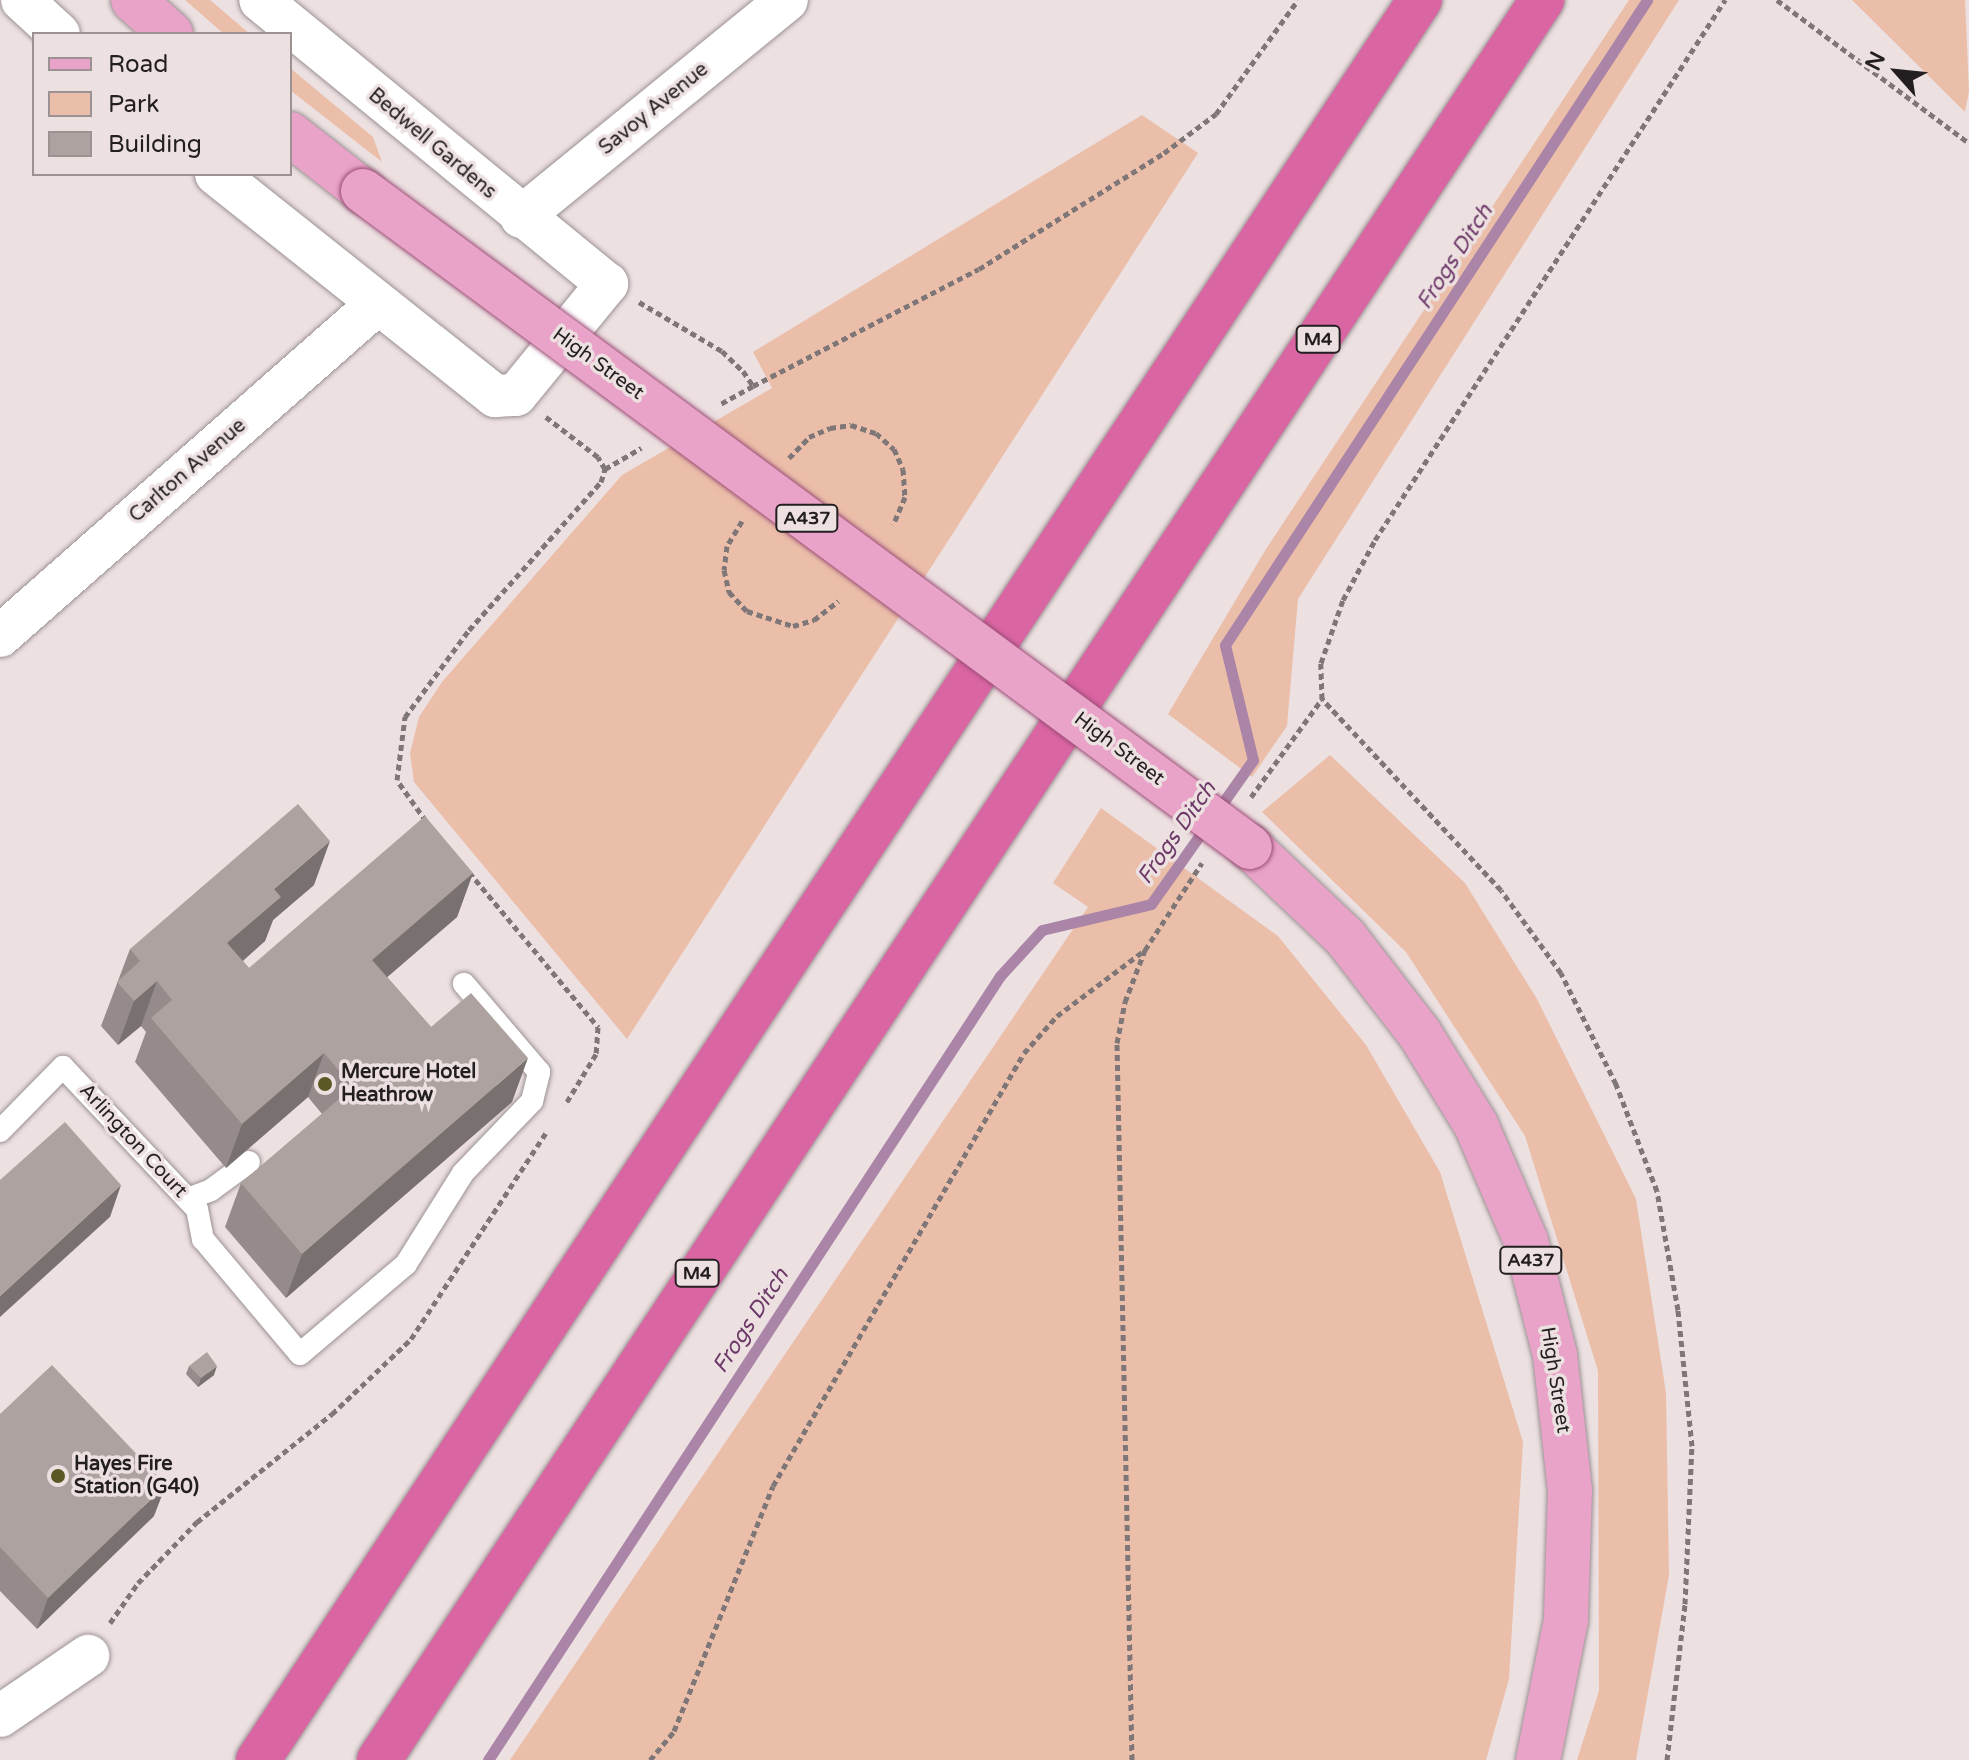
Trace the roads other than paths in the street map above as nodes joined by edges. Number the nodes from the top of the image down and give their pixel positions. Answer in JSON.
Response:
{"nodes":[{"id":1,"x":22,"y":0,"type":"edge"},
{"id":2,"x":133,"y":0,"type":"edge"},
{"id":3,"x":260,"y":0,"type":"edge"},
{"id":4,"x":787,"y":0,"type":"edge"},
{"id":5,"x":1420,"y":0,"type":"edge"},
{"id":6,"x":1542,"y":0,"type":"edge"},
{"id":7,"x":57,"y":32,"type":"edge"},
{"id":8,"x":169,"y":32,"type":"edge"},
{"id":9,"x":292,"y":136,"type":"edge"},
{"id":10,"x":218,"y":176,"type":"edge"},
{"id":11,"x":521,"y":217,"type":"junction"},
{"id":12,"x":376,"y":305,"type":"junction"},
{"id":13,"x":0,"y":636,"type":"edge"},
{"id":14,"x":464,"y":984,"type":"dead end"},
{"id":15,"x":0,"y":1131,"type":"edge"},
{"id":16,"x":249,"y":1162,"type":"edge"},
{"id":17,"x":188,"y":1199,"type":"junction"},
{"id":18,"x":88,"y":1656,"type":"road end"},
{"id":19,"x":0,"y":1716,"type":"edge"},
{"id":20,"x":258,"y":1760,"type":"edge"},
{"id":21,"x":379,"y":1760,"type":"edge"},
{"id":22,"x":1538,"y":1760,"type":"edge"}],
"edges":[{"from":1,"to":7,"type":"street"},
{"from":2,"to":8,"type":"main road"},
{"from":3,"to":11,"type":"street","name":"Bedwell Gardens"},
{"from":4,"to":11,"type":"street","name":"Savoy Avenue"},
{"from":5,"to":20,"type":"highway"},
{"from":6,"to":21,"type":"highway","number":"M4"},
{"from":9,"to":22,"type":"main road","name":"High Street","number":"A437","bridge":true},
{"from":10,"to":12,"type":"street"},
{"from":11,"to":12,"type":"street","name":"Bedwell Gardens"},
{"from":12,"to":13,"type":"street","name":"Carlton Avenue"},
{"from":14,"to":17,"type":"lane","name":"Arlington Court"},
{"from":15,"to":17,"type":"lane","name":"Arlington Court"},
{"from":16,"to":17,"type":"lane"},
{"from":18,"to":19,"type":"street"}]}
